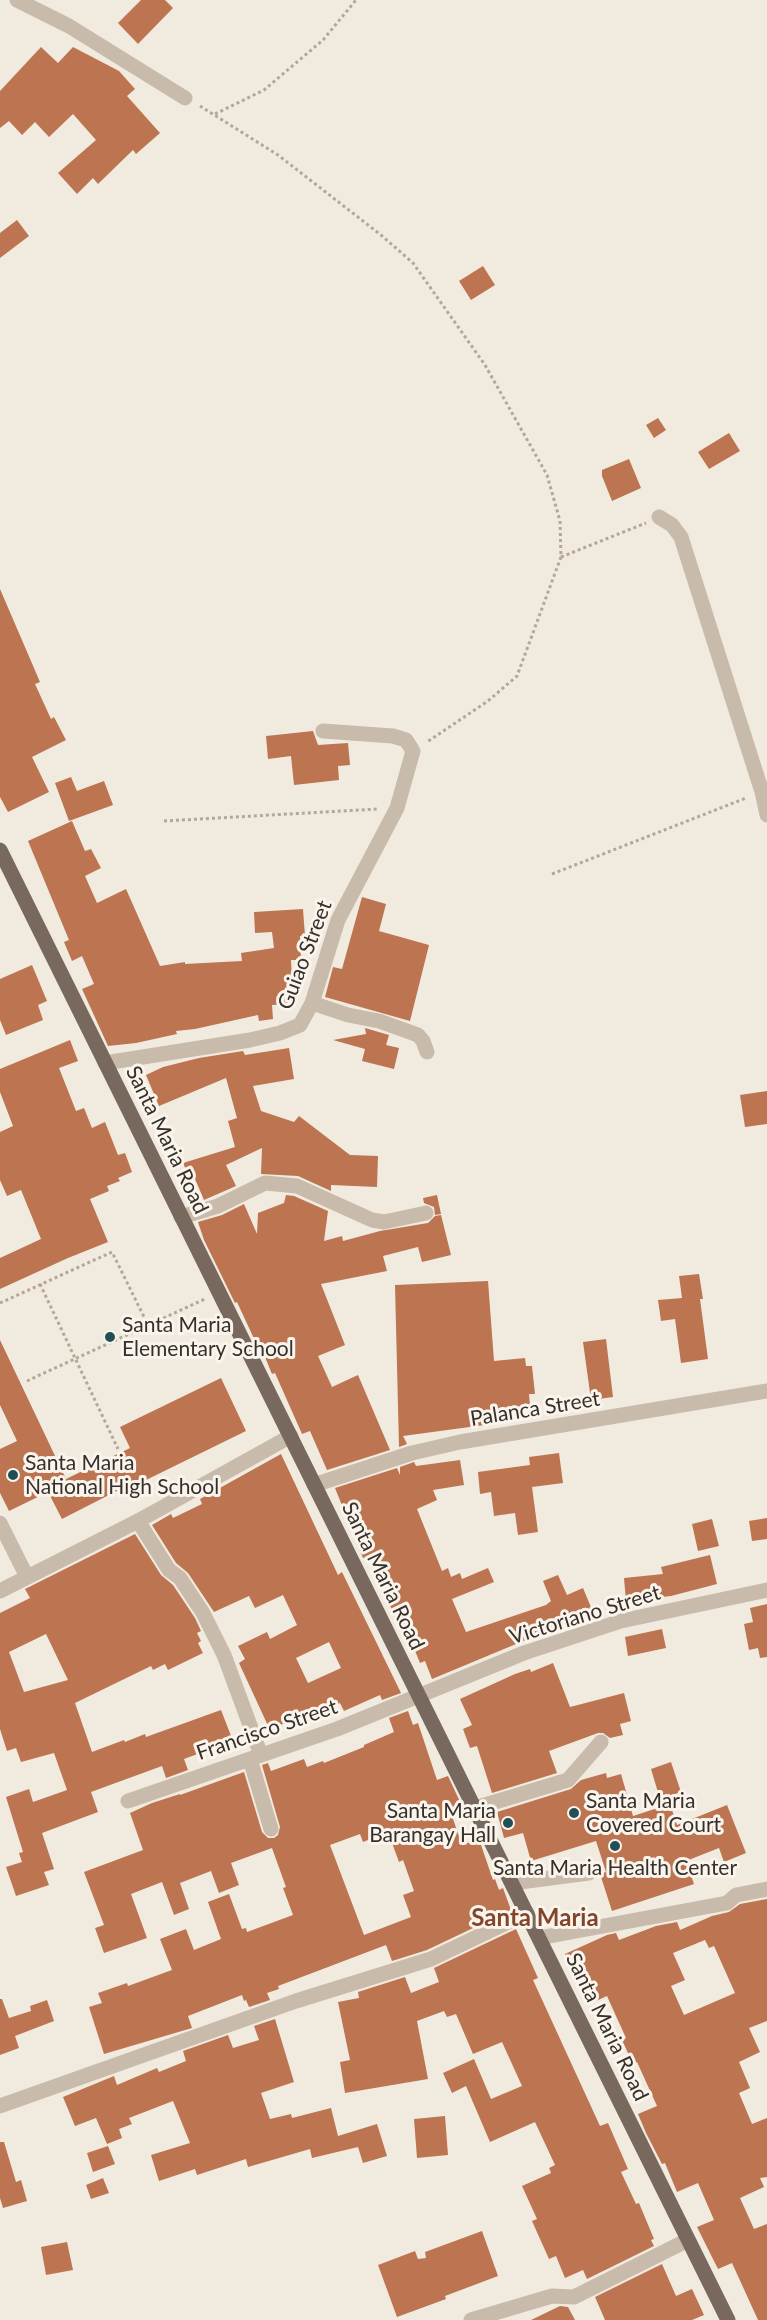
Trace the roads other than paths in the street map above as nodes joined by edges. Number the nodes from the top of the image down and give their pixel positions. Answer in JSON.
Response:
{"nodes":[{"id":1,"x":17,"y":0,"type":"edge"},
{"id":2,"x":185,"y":98,"type":"road end"},
{"id":3,"x":659,"y":517,"type":"road end"},
{"id":4,"x":323,"y":731,"type":"dead end"},
{"id":5,"x":764,"y":791,"type":"edge"},
{"id":6,"x":767,"y":815,"type":"edge"},
{"id":7,"x":0,"y":850,"type":"edge"},
{"id":8,"x":312,"y":1003,"type":"junction"},
{"id":9,"x":427,"y":1052,"type":"dead end"},
{"id":10,"x":105,"y":1063,"type":"junction"},
{"id":11,"x":426,"y":1214,"type":"dead end"},
{"id":12,"x":181,"y":1217,"type":"junction"},
{"id":13,"x":767,"y":1391,"type":"edge"},
{"id":14,"x":291,"y":1436,"type":"junction"},
{"id":15,"x":315,"y":1485,"type":"junction"},
{"id":16,"x":138,"y":1521,"type":"junction"},
{"id":17,"x":0,"y":1523,"type":"edge"},
{"id":18,"x":27,"y":1577,"type":"junction"},
{"id":19,"x":767,"y":1590,"type":"edge"},
{"id":20,"x":0,"y":1591,"type":"edge"},
{"id":21,"x":419,"y":1696,"type":"junction"},
{"id":22,"x":601,"y":1742,"type":"dead end"},
{"id":23,"x":255,"y":1757,"type":"junction"},
{"id":24,"x":128,"y":1801,"type":"dead end"},
{"id":25,"x":474,"y":1808,"type":"junction"},
{"id":26,"x":271,"y":1829,"type":"dead end"},
{"id":27,"x":588,"y":1873,"type":"dead end"},
{"id":28,"x":512,"y":1883,"type":"junction"},
{"id":29,"x":767,"y":1889,"type":"edge"},
{"id":30,"x":527,"y":1913,"type":"junction"},
{"id":31,"x":539,"y":1938,"type":"junction"},
{"id":32,"x":0,"y":2106,"type":"edge"},
{"id":33,"x":688,"y":2240,"type":"junction"},
{"id":34,"x":723,"y":2318,"type":"edge"},
{"id":35,"x":471,"y":2320,"type":"edge"}],
"edges":[{"from":1,"to":2,"type":"street"},
{"from":3,"to":5,"type":"street"},
{"from":4,"to":8,"type":"street","name":"Guiao Street"},
{"from":5,"to":6,"type":"street"},
{"from":7,"to":10,"type":"main road","name":"Santa Maria Road"},
{"from":8,"to":9,"type":"street"},
{"from":8,"to":10,"type":"street","name":"Guiao Street"},
{"from":10,"to":12,"type":"main road","name":"Santa Maria Road"},
{"from":11,"to":12,"type":"street"},
{"from":12,"to":14,"type":"main road","name":"Santa Maria Road"},
{"from":13,"to":15,"type":"street","name":"Palanca Street"},
{"from":14,"to":15,"type":"main road","name":"Santa Maria Road"},
{"from":14,"to":16,"type":"street"},
{"from":15,"to":21,"type":"main road","name":"Santa Maria Road"},
{"from":16,"to":18,"type":"street"},
{"from":16,"to":23,"type":"street"},
{"from":17,"to":18,"type":"street"},
{"from":18,"to":20,"type":"street"},
{"from":19,"to":21,"type":"street","name":"Victoriano Street"},
{"from":21,"to":23,"type":"street","name":"Francisco Street"},
{"from":21,"to":25,"type":"main road","name":"Santa Maria Road"},
{"from":22,"to":25,"type":"street"},
{"from":23,"to":24,"type":"street","name":"Francisco Street"},
{"from":23,"to":26,"type":"street"},
{"from":25,"to":28,"type":"main road","name":"Santa Maria Road"},
{"from":27,"to":28,"type":"street"},
{"from":28,"to":30,"type":"main road","name":"Santa Maria Road"},
{"from":29,"to":31,"type":"street"},
{"from":30,"to":31,"type":"main road","name":"Santa Maria Road"},
{"from":30,"to":32,"type":"street"},
{"from":31,"to":33,"type":"main road","name":"Santa Maria Road"},
{"from":33,"to":34,"type":"main road","name":"Santa Maria Road"},
{"from":33,"to":35,"type":"street"}]}
